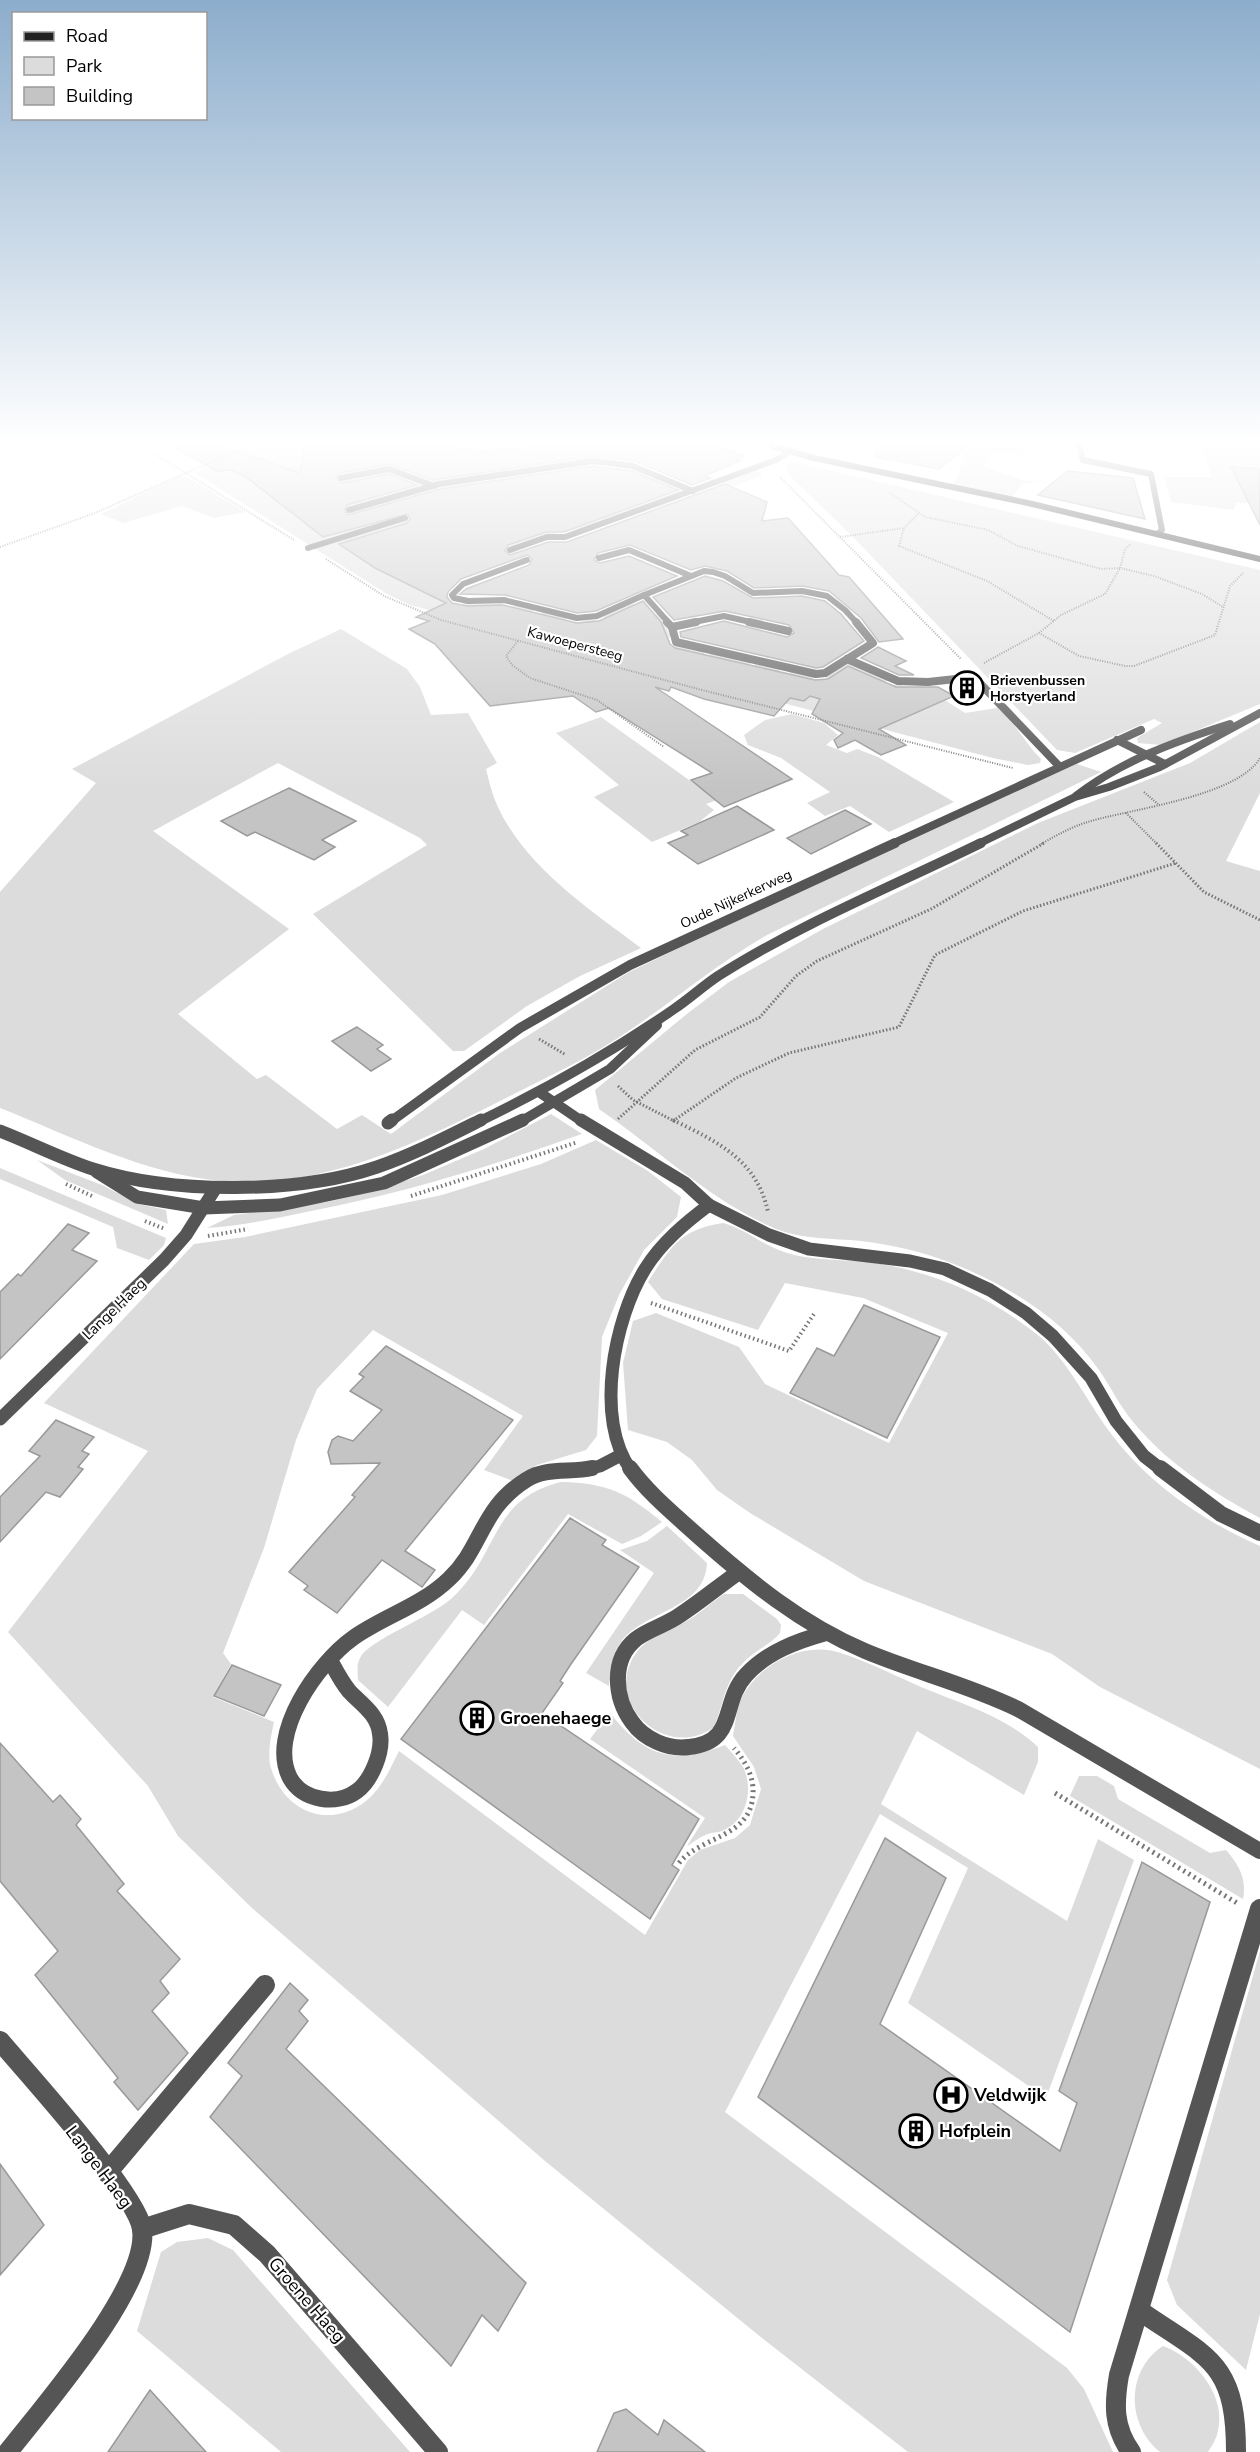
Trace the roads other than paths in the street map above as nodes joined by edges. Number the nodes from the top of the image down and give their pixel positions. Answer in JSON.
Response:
{"nodes":[{"id":1,"x":526,"y":560,"type":"edge"},
{"id":2,"x":654,"y":560,"type":"edge"},
{"id":3,"x":692,"y":576,"type":"junction"},
{"id":4,"x":644,"y":595,"type":"junction"},
{"id":5,"x":672,"y":627,"type":"junction"},
{"id":6,"x":788,"y":631,"type":"dead end"},
{"id":7,"x":847,"y":659,"type":"junction"},
{"id":8,"x":1260,"y":713,"type":"edge"},
{"id":9,"x":1244,"y":720,"type":"junction"},
{"id":10,"x":1141,"y":730,"type":"dead end"},
{"id":11,"x":1117,"y":740,"type":"junction"},
{"id":12,"x":1149,"y":756,"type":"junction"},
{"id":13,"x":1165,"y":764,"type":"junction"},
{"id":14,"x":1059,"y":766,"type":"junction"},
{"id":15,"x":1075,"y":797,"type":"junction"},
{"id":16,"x":674,"y":1009,"type":"junction"},
{"id":17,"x":539,"y":1092,"type":"junction"},
{"id":18,"x":555,"y":1102,"type":"junction"},
{"id":19,"x":388,"y":1122,"type":"dead end"},
{"id":20,"x":0,"y":1131,"type":"edge"},
{"id":21,"x":94,"y":1169,"type":"junction"},
{"id":22,"x":215,"y":1189,"type":"junction"},
{"id":23,"x":709,"y":1205,"type":"junction"},
{"id":24,"x":204,"y":1208,"type":"junction"},
{"id":25,"x":0,"y":1419,"type":"edge"},
{"id":26,"x":621,"y":1455,"type":"junction"},
{"id":27,"x":1260,"y":1533,"type":"edge"},
{"id":28,"x":739,"y":1572,"type":"junction"},
{"id":29,"x":826,"y":1633,"type":"junction"},
{"id":30,"x":330,"y":1660,"type":"junction"},
{"id":31,"x":1260,"y":1851,"type":"edge"},
{"id":32,"x":1258,"y":1914,"type":"edge"},
{"id":33,"x":265,"y":1985,"type":"dead end"},
{"id":34,"x":0,"y":2041,"type":"edge"},
{"id":35,"x":107,"y":2173,"type":"junction"},
{"id":36,"x":142,"y":2229,"type":"junction"},
{"id":37,"x":1140,"y":2311,"type":"junction"},
{"id":38,"x":8,"y":2452,"type":"edge"},
{"id":39,"x":438,"y":2452,"type":"edge"},
{"id":40,"x":1131,"y":2452,"type":"edge"},
{"id":41,"x":1236,"y":2452,"type":"edge"}],
"edges":[{"from":1,"to":4,"type":"street"},
{"from":2,"to":3,"type":"street"},
{"from":3,"to":4,"type":"street"},
{"from":3,"to":7,"type":"street"},
{"from":4,"to":5,"type":"street"},
{"from":5,"to":6,"type":"street"},
{"from":5,"to":7,"type":"street"},
{"from":7,"to":14,"type":"street"},
{"from":8,"to":9,"type":"street"},
{"from":9,"to":12,"type":"street"},
{"from":9,"to":13,"type":"street"},
{"from":10,"to":11,"type":"street","name":"Oude Nijkerkerweg"},
{"from":11,"to":12,"type":"street"},
{"from":11,"to":14,"type":"street","name":"Oude Nijkerkerweg"},
{"from":12,"to":13,"type":"street"},
{"from":12,"to":15,"type":"street"},
{"from":13,"to":15,"type":"street"},
{"from":14,"to":19,"type":"street","name":"Oude Nijkerkerweg"},
{"from":15,"to":16,"type":"street"},
{"from":16,"to":17,"type":"street"},
{"from":16,"to":18,"type":"street"},
{"from":17,"to":18,"type":"street"},
{"from":17,"to":22,"type":"street"},
{"from":18,"to":23,"type":"street"},
{"from":18,"to":24,"type":"street"},
{"from":20,"to":21,"type":"street"},
{"from":21,"to":22,"type":"street"},
{"from":21,"to":24,"type":"street"},
{"from":22,"to":24,"type":"street","name":"Lange Haeg"},
{"from":23,"to":26,"type":"street"},
{"from":23,"to":27,"type":"street"},
{"from":24,"to":25,"type":"street","name":"Lange Haeg"},
{"from":26,"to":28,"type":"street"},
{"from":26,"to":30,"type":"street"},
{"from":28,"to":29,"type":"street"},
{"from":28,"to":29,"type":"street"},
{"from":29,"to":31,"type":"street"},
{"from":30,"to":30,"type":"street"},
{"from":32,"to":37,"type":"street"},
{"from":33,"to":35,"type":"street"},
{"from":34,"to":35,"type":"street","name":"Lange Haeg"},
{"from":35,"to":36,"type":"street","name":"Lange Haeg"},
{"from":36,"to":38,"type":"street"},
{"from":36,"to":39,"type":"street","name":"Groene Haeg"},
{"from":37,"to":40,"type":"street"},
{"from":37,"to":41,"type":"street"}]}
